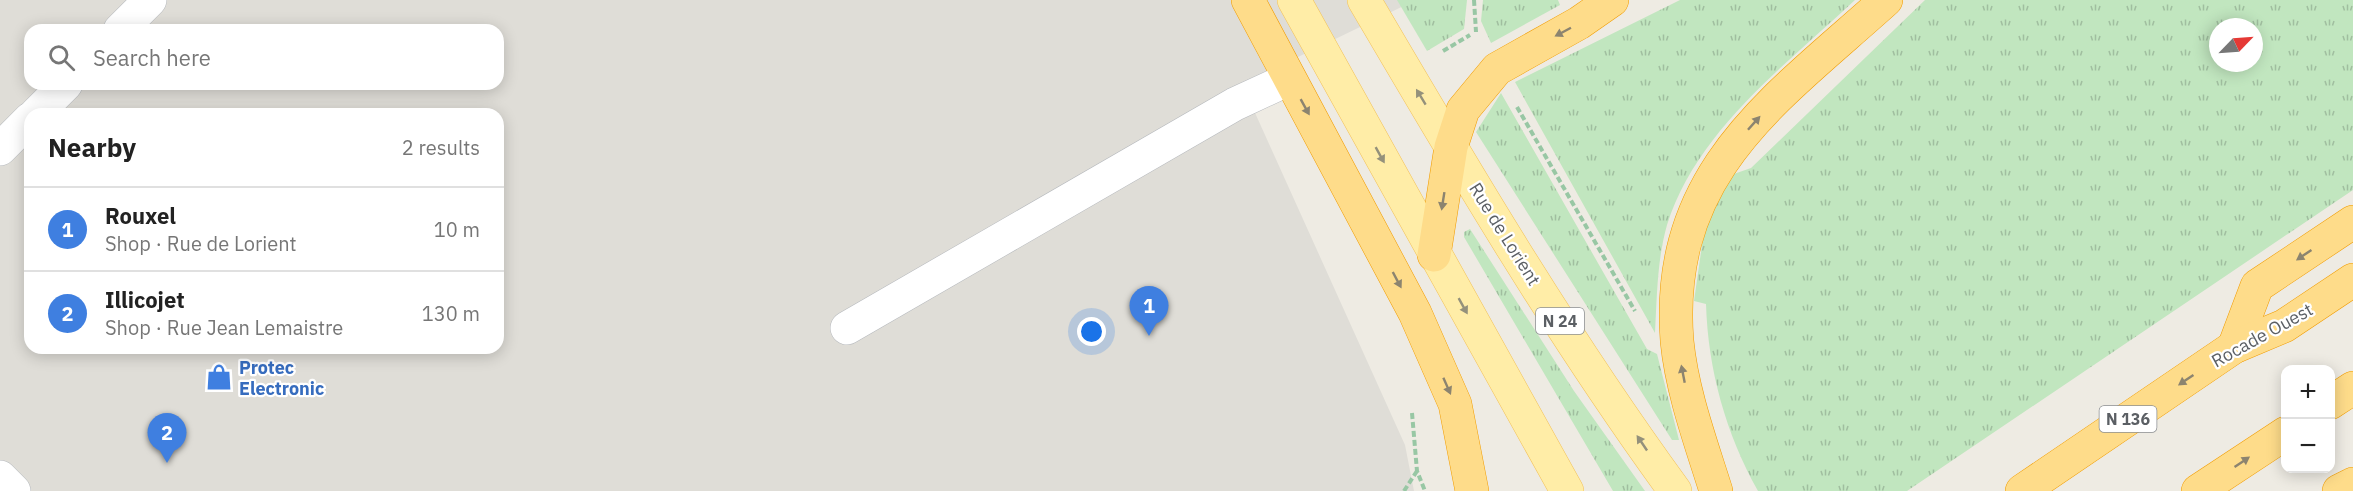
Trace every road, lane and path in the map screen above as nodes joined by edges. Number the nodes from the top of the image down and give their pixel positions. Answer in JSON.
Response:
{"nodes":[{"id":1,"x":150,"y":0,"type":"edge"},
{"id":2,"x":1248,"y":0,"type":"edge"},
{"id":3,"x":1294,"y":0,"type":"edge"},
{"id":4,"x":1364,"y":0,"type":"edge"},
{"id":5,"x":1474,"y":0,"type":"edge"},
{"id":6,"x":1612,"y":0,"type":"edge"},
{"id":7,"x":1886,"y":0,"type":"edge"},
{"id":8,"x":126,"y":24,"type":"edge"},
{"id":9,"x":1497,"y":69,"type":"junction"},
{"id":10,"x":1289,"y":79,"type":"junction"},
{"id":11,"x":60,"y":90,"type":"edge"},
{"id":12,"x":42,"y":108,"type":"edge"},
{"id":13,"x":24,"y":126,"type":"edge"},
{"id":14,"x":1451,"y":147,"type":"junction"},
{"id":15,"x":0,"y":149,"type":"edge"},
{"id":16,"x":2353,"y":222,"type":"edge"},
{"id":17,"x":1434,"y":255,"type":"junction"},
{"id":18,"x":2353,"y":280,"type":"edge"},
{"id":19,"x":847,"y":328,"type":"dead end"},
{"id":20,"x":1677,"y":342,"type":"junction"},
{"id":21,"x":2234,"y":347,"type":"junction"},
{"id":22,"x":2353,"y":388,"type":"edge"},
{"id":23,"x":2335,"y":400,"type":"edge"},
{"id":24,"x":2281,"y":436,"type":"edge"},
{"id":25,"x":1417,"y":471,"type":"dead end"},
{"id":26,"x":0,"y":477,"type":"edge"},
{"id":27,"x":2353,"y":484,"type":"edge"},
{"id":28,"x":14,"y":491,"type":"edge"},
{"id":29,"x":1404,"y":491,"type":"edge"},
{"id":30,"x":1472,"y":491,"type":"edge"},
{"id":31,"x":1567,"y":491,"type":"edge"},
{"id":32,"x":1675,"y":491,"type":"edge"},
{"id":33,"x":1716,"y":491,"type":"edge"},
{"id":34,"x":2022,"y":491,"type":"edge"},
{"id":35,"x":2198,"y":491,"type":"edge"},
{"id":36,"x":2339,"y":491,"type":"edge"}],
"edges":[{"from":1,"to":8,"type":"street"},
{"from":2,"to":10,"type":"highway"},
{"from":3,"to":17,"type":"main road","one_way":true},
{"from":14,"to":4,"type":"main road","name":"Rue de Lorient","number":"N 24","one_way":true},
{"from":5,"to":9,"type":"path"},
{"from":6,"to":9,"type":"highway","one_way":true},
{"from":20,"to":7,"type":"highway","one_way":true},
{"from":9,"to":14,"type":"highway"},
{"from":9,"to":20,"type":"path"},
{"from":10,"to":19,"type":"street"},
{"from":10,"to":30,"type":"highway","one_way":true},
{"from":11,"to":12,"type":"street"},
{"from":13,"to":15,"type":"street"},
{"from":14,"to":17,"type":"highway","one_way":true},
{"from":32,"to":14,"type":"main road","name":"Rue de Lorient","number":"N 24","one_way":true},
{"from":16,"to":21,"type":"highway","one_way":true},
{"from":17,"to":31,"type":"main road","one_way":true},
{"from":18,"to":21,"type":"highway","name":"Rocade Ouest","number":"N 136"},
{"from":33,"to":20,"type":"highway","one_way":true},
{"from":21,"to":34,"type":"highway","name":"Rocade Ouest","number":"N 136","one_way":true},
{"from":22,"to":23,"type":"highway"},
{"from":35,"to":24,"type":"highway","one_way":true},
{"from":25,"to":29,"type":"path"},
{"from":26,"to":28,"type":"street"},
{"from":27,"to":36,"type":"highway"}]}
